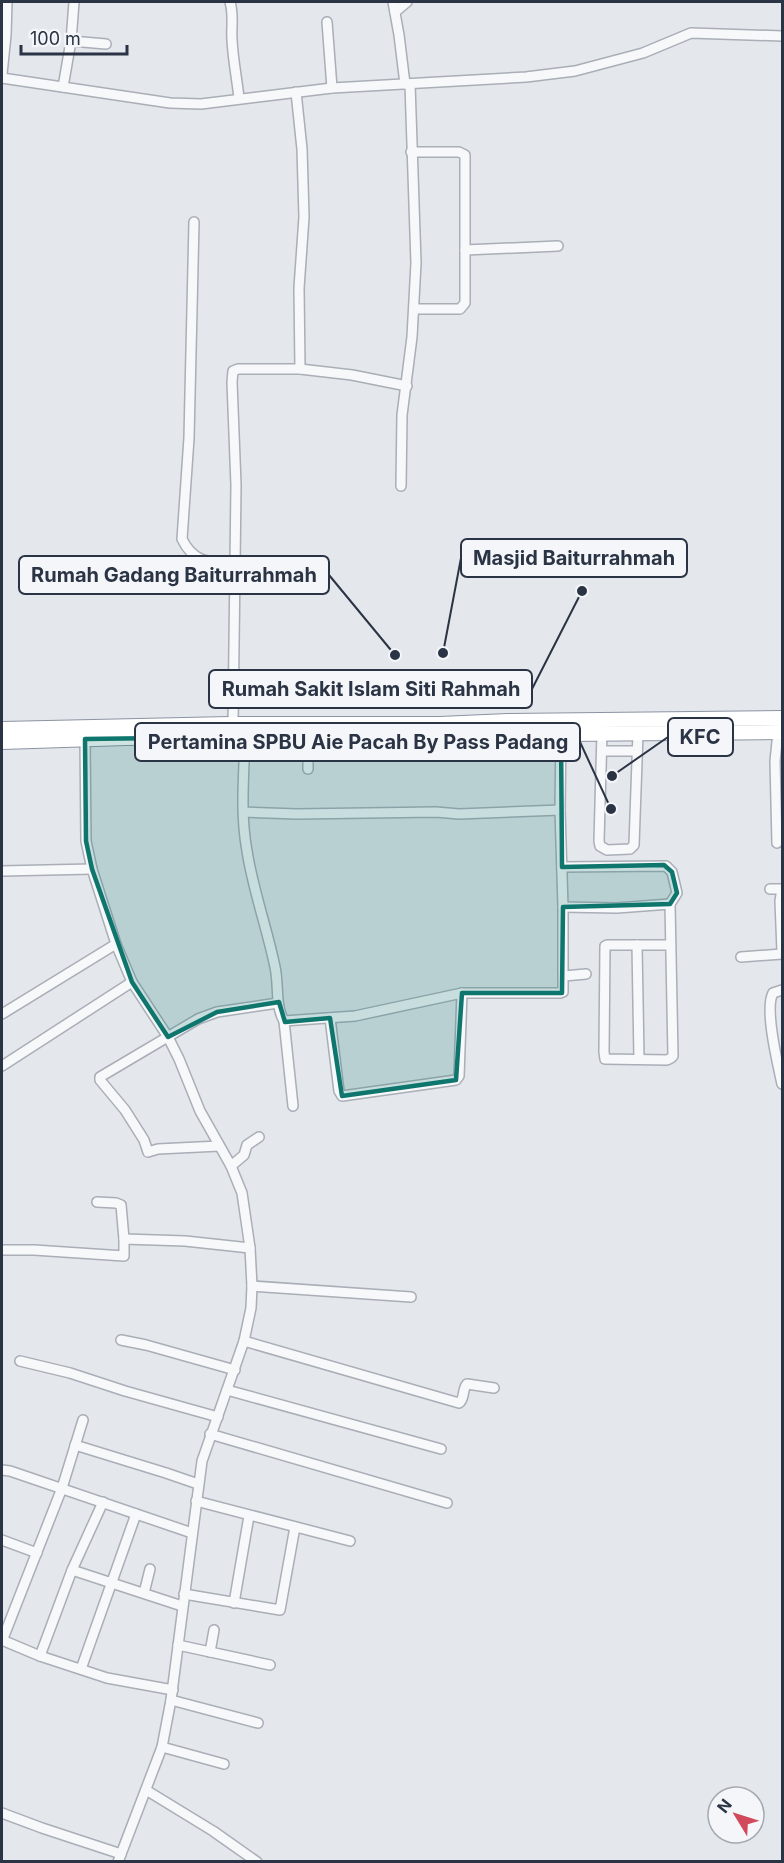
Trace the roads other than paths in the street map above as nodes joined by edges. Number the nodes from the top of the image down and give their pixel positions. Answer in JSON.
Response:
{"nodes":[{"id":1,"x":7,"y":2,"type":"edge"},
{"id":2,"x":74,"y":2,"type":"edge"},
{"id":3,"x":230,"y":2,"type":"edge"},
{"id":4,"x":393,"y":2,"type":"edge"},
{"id":5,"x":407,"y":2,"type":"edge"},
{"id":6,"x":395,"y":12,"type":"junction"},
{"id":7,"x":327,"y":22,"type":"dead end"},
{"id":8,"x":783,"y":36,"type":"edge"},
{"id":9,"x":71,"y":41,"type":"junction"},
{"id":10,"x":106,"y":44,"type":"dead end"},
{"id":11,"x":2,"y":76,"type":"edge"},
{"id":12,"x":407,"y":84,"type":"junction"},
{"id":13,"x":63,"y":87,"type":"junction"},
{"id":14,"x":332,"y":88,"type":"junction"},
{"id":15,"x":296,"y":92,"type":"junction"},
{"id":16,"x":239,"y":99,"type":"junction"},
{"id":17,"x":411,"y":152,"type":"junction"},
{"id":18,"x":194,"y":222,"type":"dead end"},
{"id":19,"x":558,"y":246,"type":"dead end"},
{"id":20,"x":465,"y":250,"type":"junction"},
{"id":21,"x":414,"y":309,"type":"junction"},
{"id":22,"x":300,"y":369,"type":"junction"},
{"id":23,"x":406,"y":386,"type":"junction"},
{"id":24,"x":401,"y":486,"type":"dead end"},
{"id":25,"x":235,"y":564,"type":"junction"},
{"id":26,"x":233,"y":724,"type":"junction"},
{"id":27,"x":781,"y":727,"type":"edge"},
{"id":28,"x":2,"y":729,"type":"edge"},
{"id":29,"x":344,"y":730,"type":"junction"},
{"id":30,"x":638,"y":732,"type":"junction"},
{"id":31,"x":602,"y":733,"type":"junction"},
{"id":32,"x":561,"y":734,"type":"junction"},
{"id":33,"x":308,"y":735,"type":"junction"},
{"id":34,"x":245,"y":736,"type":"junction"},
{"id":35,"x":85,"y":739,"type":"junction"},
{"id":36,"x":2,"y":742,"type":"edge"},
{"id":37,"x":602,"y":751,"type":"junction"},
{"id":38,"x":638,"y":751,"type":"junction"},
{"id":39,"x":308,"y":769,"type":"dead end"},
{"id":40,"x":560,"y":810,"type":"junction"},
{"id":41,"x":243,"y":813,"type":"junction"},
{"id":42,"x":777,"y":843,"type":"dead end"},
{"id":43,"x":562,"y":867,"type":"junction"},
{"id":44,"x":92,"y":869,"type":"junction"},
{"id":45,"x":2,"y":871,"type":"edge"},
{"id":46,"x":770,"y":889,"type":"dead end"},
{"id":47,"x":670,"y":904,"type":"junction"},
{"id":48,"x":563,"y":907,"type":"junction"},
{"id":49,"x":116,"y":944,"type":"junction"},
{"id":50,"x":637,"y":945,"type":"junction"},
{"id":51,"x":671,"y":945,"type":"junction"},
{"id":52,"x":783,"y":953,"type":"edge"},
{"id":53,"x":741,"y":957,"type":"dead end"},
{"id":54,"x":586,"y":974,"type":"dead end"},
{"id":55,"x":564,"y":976,"type":"junction"},
{"id":56,"x":132,"y":982,"type":"junction"},
{"id":57,"x":783,"y":990,"type":"edge"},
{"id":58,"x":462,"y":993,"type":"junction"},
{"id":59,"x":278,"y":1003,"type":"junction"},
{"id":60,"x":2,"y":1014,"type":"edge"},
{"id":61,"x":330,"y":1018,"type":"junction"},
{"id":62,"x":284,"y":1021,"type":"junction"},
{"id":63,"x":168,"y":1037,"type":"junction"},
{"id":64,"x":639,"y":1059,"type":"junction"},
{"id":65,"x":2,"y":1066,"type":"edge"},
{"id":66,"x":783,"y":1084,"type":"edge"},
{"id":67,"x":293,"y":1107,"type":"dead end"},
{"id":68,"x":259,"y":1137,"type":"dead end"},
{"id":69,"x":219,"y":1146,"type":"junction"},
{"id":70,"x":231,"y":1166,"type":"junction"},
{"id":71,"x":97,"y":1202,"type":"dead end"},
{"id":72,"x":124,"y":1239,"type":"junction"},
{"id":73,"x":250,"y":1248,"type":"junction"},
{"id":74,"x":2,"y":1250,"type":"edge"},
{"id":75,"x":252,"y":1286,"type":"junction"},
{"id":76,"x":411,"y":1297,"type":"dead end"},
{"id":77,"x":121,"y":1340,"type":"dead end"},
{"id":78,"x":244,"y":1341,"type":"junction"},
{"id":79,"x":20,"y":1361,"type":"dead end"},
{"id":80,"x":235,"y":1370,"type":"junction"},
{"id":81,"x":494,"y":1388,"type":"dead end"},
{"id":82,"x":227,"y":1390,"type":"junction"},
{"id":83,"x":218,"y":1417,"type":"junction"},
{"id":84,"x":84,"y":1420,"type":"dead end"},
{"id":85,"x":210,"y":1434,"type":"junction"},
{"id":86,"x":75,"y":1445,"type":"junction"},
{"id":87,"x":441,"y":1449,"type":"dead end"},
{"id":88,"x":2,"y":1470,"type":"edge"},
{"id":89,"x":198,"y":1484,"type":"junction"},
{"id":90,"x":62,"y":1488,"type":"junction"},
{"id":91,"x":103,"y":1502,"type":"junction"},
{"id":92,"x":196,"y":1502,"type":"junction"},
{"id":93,"x":447,"y":1503,"type":"dead end"},
{"id":94,"x":136,"y":1514,"type":"junction"},
{"id":95,"x":249,"y":1516,"type":"junction"},
{"id":96,"x":295,"y":1527,"type":"junction"},
{"id":97,"x":192,"y":1533,"type":"junction"},
{"id":98,"x":2,"y":1540,"type":"edge"},
{"id":99,"x":350,"y":1541,"type":"dead end"},
{"id":100,"x":37,"y":1553,"type":"junction"},
{"id":101,"x":150,"y":1569,"type":"dead end"},
{"id":102,"x":72,"y":1570,"type":"junction"},
{"id":103,"x":112,"y":1582,"type":"junction"},
{"id":104,"x":144,"y":1593,"type":"junction"},
{"id":105,"x":184,"y":1594,"type":"junction"},
{"id":106,"x":234,"y":1603,"type":"junction"},
{"id":107,"x":182,"y":1606,"type":"junction"},
{"id":108,"x":214,"y":1630,"type":"dead end"},
{"id":109,"x":2,"y":1640,"type":"edge"},
{"id":110,"x":178,"y":1645,"type":"junction"},
{"id":111,"x":210,"y":1652,"type":"junction"},
{"id":112,"x":40,"y":1656,"type":"junction"},
{"id":113,"x":270,"y":1665,"type":"dead end"},
{"id":114,"x":81,"y":1669,"type":"junction"},
{"id":115,"x":172,"y":1695,"type":"junction"},
{"id":116,"x":258,"y":1723,"type":"dead end"},
{"id":117,"x":162,"y":1747,"type":"junction"},
{"id":118,"x":224,"y":1764,"type":"dead end"},
{"id":119,"x":146,"y":1790,"type":"junction"},
{"id":120,"x":2,"y":1813,"type":"edge"},
{"id":121,"x":119,"y":1858,"type":"edge"},
{"id":122,"x":257,"y":1862,"type":"edge"}],
"edges":[{"from":1,"to":11,"type":"street"},
{"from":2,"to":9,"type":"street"},
{"from":3,"to":16,"type":"street"},
{"from":4,"to":6,"type":"street"},
{"from":5,"to":6,"type":"street"},
{"from":6,"to":12,"type":"street"},
{"from":7,"to":14,"type":"street"},
{"from":8,"to":12,"type":"street"},
{"from":9,"to":10,"type":"street"},
{"from":9,"to":13,"type":"street"},
{"from":11,"to":13,"type":"street"},
{"from":12,"to":14,"type":"street"},
{"from":12,"to":17,"type":"street"},
{"from":13,"to":16,"type":"street"},
{"from":14,"to":15,"type":"street"},
{"from":15,"to":16,"type":"street"},
{"from":15,"to":22,"type":"street"},
{"from":17,"to":20,"type":"street"},
{"from":17,"to":21,"type":"street"},
{"from":18,"to":25,"type":"street"},
{"from":19,"to":20,"type":"street"},
{"from":20,"to":21,"type":"street"},
{"from":21,"to":23,"type":"street"},
{"from":22,"to":23,"type":"street"},
{"from":22,"to":25,"type":"street"},
{"from":23,"to":24,"type":"street"},
{"from":25,"to":26,"type":"street"},
{"from":26,"to":28,"type":"highway"},
{"from":26,"to":29,"type":"highway"},
{"from":27,"to":29,"type":"highway"},
{"from":27,"to":30,"type":"highway"},
{"from":27,"to":42,"type":"street"},
{"from":29,"to":32,"type":"highway"},
{"from":29,"to":33,"type":"highway"},
{"from":30,"to":31,"type":"highway"},
{"from":30,"to":38,"type":"street"},
{"from":31,"to":32,"type":"highway"},
{"from":31,"to":37,"type":"street"},
{"from":32,"to":40,"type":"street"},
{"from":33,"to":34,"type":"highway"},
{"from":33,"to":39,"type":"street"},
{"from":34,"to":35,"type":"highway"},
{"from":34,"to":41,"type":"street"},
{"from":35,"to":36,"type":"highway"},
{"from":35,"to":44,"type":"street"},
{"from":37,"to":38,"type":"street"},
{"from":37,"to":38,"type":"street"},
{"from":40,"to":41,"type":"street"},
{"from":40,"to":43,"type":"street"},
{"from":41,"to":59,"type":"street"},
{"from":43,"to":47,"type":"street"},
{"from":43,"to":48,"type":"street"},
{"from":44,"to":45,"type":"street"},
{"from":44,"to":49,"type":"street"},
{"from":46,"to":52,"type":"street"},
{"from":47,"to":48,"type":"street"},
{"from":47,"to":51,"type":"street"},
{"from":48,"to":55,"type":"street"},
{"from":49,"to":56,"type":"street"},
{"from":49,"to":60,"type":"street"},
{"from":50,"to":51,"type":"street"},
{"from":50,"to":64,"type":"street"},
{"from":50,"to":64,"type":"street"},
{"from":51,"to":64,"type":"street"},
{"from":52,"to":53,"type":"street"},
{"from":54,"to":55,"type":"street"},
{"from":55,"to":58,"type":"street"},
{"from":56,"to":63,"type":"street"},
{"from":56,"to":65,"type":"street"},
{"from":57,"to":66,"type":"street"},
{"from":58,"to":61,"type":"street"},
{"from":58,"to":61,"type":"street"},
{"from":59,"to":62,"type":"street"},
{"from":59,"to":63,"type":"street"},
{"from":61,"to":62,"type":"street"},
{"from":62,"to":67,"type":"street"},
{"from":63,"to":69,"type":"street"},
{"from":63,"to":69,"type":"street"},
{"from":68,"to":70,"type":"street"},
{"from":69,"to":70,"type":"street"},
{"from":70,"to":73,"type":"street"},
{"from":71,"to":72,"type":"street"},
{"from":72,"to":73,"type":"street"},
{"from":72,"to":74,"type":"street"},
{"from":73,"to":75,"type":"street"},
{"from":75,"to":76,"type":"street"},
{"from":75,"to":78,"type":"street"},
{"from":77,"to":80,"type":"street"},
{"from":78,"to":80,"type":"street"},
{"from":78,"to":81,"type":"street"},
{"from":79,"to":83,"type":"street"},
{"from":80,"to":82,"type":"street"},
{"from":82,"to":83,"type":"street"},
{"from":82,"to":87,"type":"street"},
{"from":83,"to":85,"type":"street"},
{"from":84,"to":86,"type":"street"},
{"from":85,"to":89,"type":"street"},
{"from":85,"to":93,"type":"street"},
{"from":86,"to":89,"type":"street"},
{"from":86,"to":90,"type":"street"},
{"from":88,"to":90,"type":"street"},
{"from":89,"to":92,"type":"street"},
{"from":90,"to":91,"type":"street"},
{"from":90,"to":100,"type":"street"},
{"from":91,"to":94,"type":"street"},
{"from":91,"to":102,"type":"street"},
{"from":92,"to":95,"type":"street"},
{"from":92,"to":97,"type":"street"},
{"from":94,"to":97,"type":"street"},
{"from":94,"to":103,"type":"street"},
{"from":95,"to":96,"type":"street"},
{"from":95,"to":106,"type":"street"},
{"from":96,"to":99,"type":"street"},
{"from":96,"to":106,"type":"street"},
{"from":97,"to":105,"type":"street"},
{"from":98,"to":100,"type":"street"},
{"from":100,"to":109,"type":"street"},
{"from":101,"to":104,"type":"street"},
{"from":102,"to":103,"type":"street"},
{"from":102,"to":112,"type":"street"},
{"from":103,"to":104,"type":"street"},
{"from":103,"to":114,"type":"street"},
{"from":104,"to":107,"type":"street"},
{"from":105,"to":106,"type":"street"},
{"from":105,"to":107,"type":"street"},
{"from":107,"to":110,"type":"street"},
{"from":108,"to":111,"type":"street"},
{"from":109,"to":112,"type":"street"},
{"from":110,"to":111,"type":"street"},
{"from":110,"to":115,"type":"street"},
{"from":111,"to":113,"type":"street"},
{"from":112,"to":114,"type":"street"},
{"from":114,"to":115,"type":"street"},
{"from":115,"to":116,"type":"street"},
{"from":115,"to":117,"type":"street"},
{"from":117,"to":118,"type":"street"},
{"from":117,"to":119,"type":"street"},
{"from":119,"to":121,"type":"street"},
{"from":119,"to":122,"type":"street"},
{"from":120,"to":121,"type":"street"}]}
